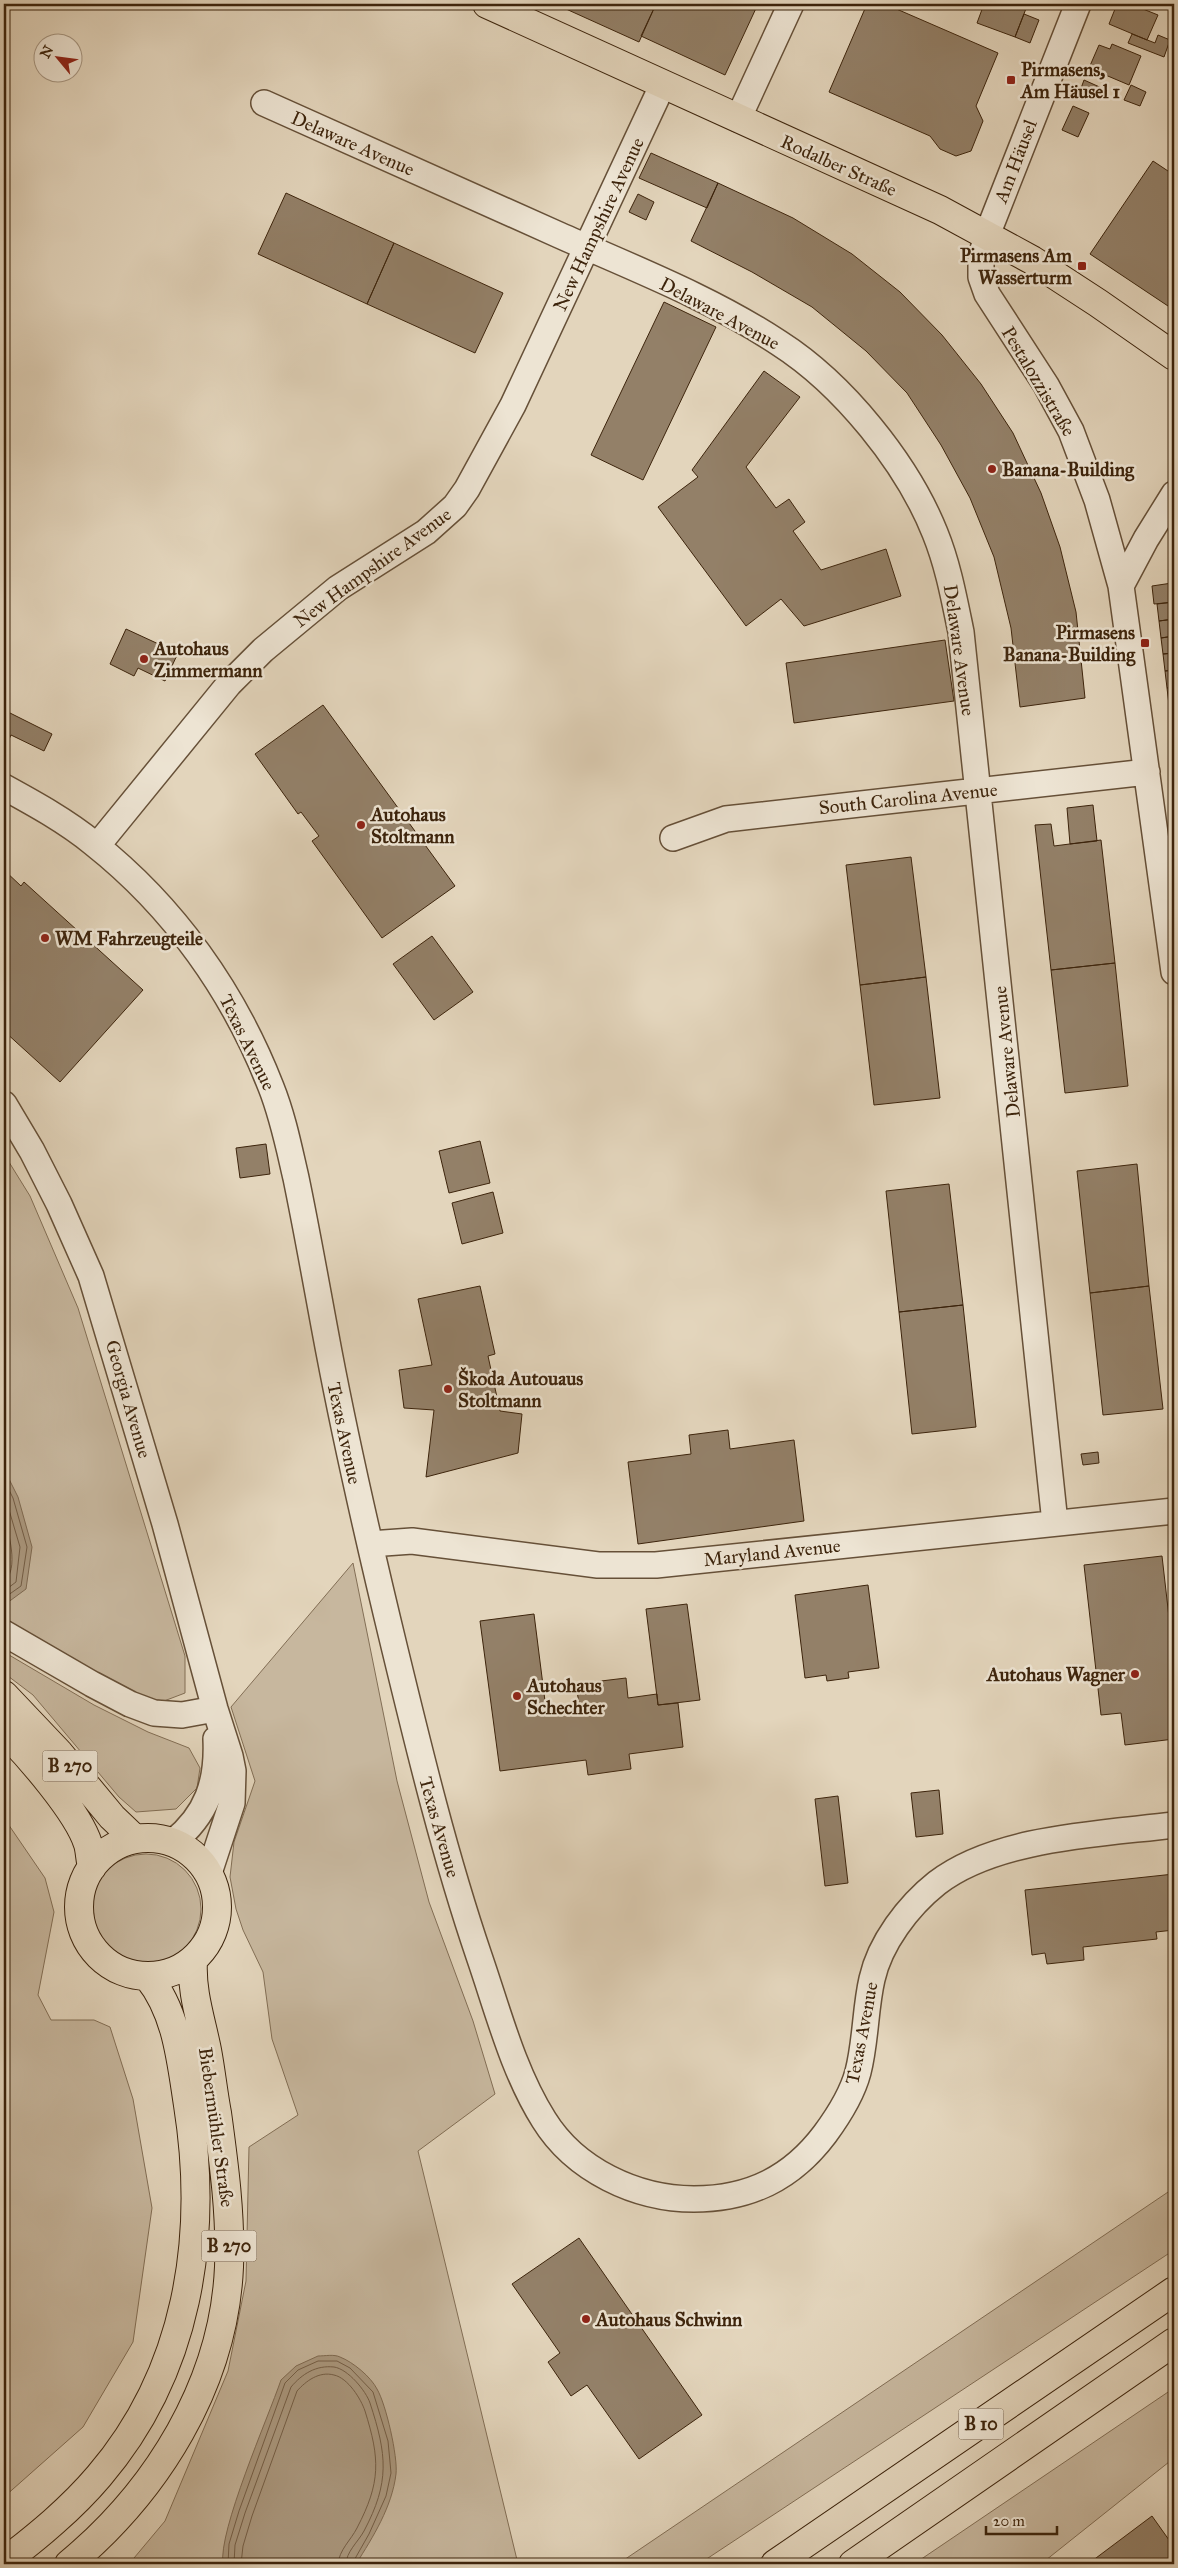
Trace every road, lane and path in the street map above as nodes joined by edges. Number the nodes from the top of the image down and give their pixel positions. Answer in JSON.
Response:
{"nodes":[{"id":1,"x":487,"y":4,"type":"edge"},
{"id":2,"x":791,"y":4,"type":"edge"},
{"id":3,"x":1078,"y":4,"type":"edge"},
{"id":4,"x":664,"y":84,"type":"junction"},
{"id":5,"x":264,"y":103,"type":"dead end"},
{"id":6,"x":738,"y":119,"type":"junction"},
{"id":7,"x":987,"y":235,"type":"junction"},
{"id":8,"x":588,"y":248,"type":"junction"},
{"id":9,"x":1174,"y":356,"type":"edge"},
{"id":10,"x":1174,"y":494,"type":"edge"},
{"id":11,"x":1121,"y":586,"type":"junction"},
{"id":12,"x":1147,"y":772,"type":"junction"},
{"id":13,"x":4,"y":787,"type":"edge"},
{"id":14,"x":979,"y":790,"type":"junction"},
{"id":15,"x":673,"y":838,"type":"dead end"},
{"id":16,"x":97,"y":846,"type":"junction"},
{"id":17,"x":1174,"y":972,"type":"edge"},
{"id":18,"x":4,"y":1104,"type":"edge"},
{"id":19,"x":1174,"y":1511,"type":"edge"},
{"id":20,"x":1056,"y":1523,"type":"junction"},
{"id":21,"x":370,"y":1544,"type":"junction"},
{"id":22,"x":4,"y":1632,"type":"edge"},
{"id":23,"x":4,"y":1695,"type":"edge"},
{"id":24,"x":215,"y":1709,"type":"junction"},
{"id":25,"x":4,"y":1731,"type":"edge"},
{"id":26,"x":1174,"y":1825,"type":"edge"},
{"id":27,"x":135,"y":1839,"type":"junction"},
{"id":28,"x":173,"y":1842,"type":"junction"},
{"id":29,"x":92,"y":1867,"type":"junction"},
{"id":30,"x":209,"y":1873,"type":"junction"},
{"id":31,"x":193,"y":1961,"type":"junction"},
{"id":32,"x":148,"y":1977,"type":"junction"},
{"id":33,"x":1174,"y":2291,"type":"edge"},
{"id":34,"x":1174,"y":2342,"type":"edge"},
{"id":35,"x":4,"y":2562,"type":"edge"},
{"id":36,"x":69,"y":2564,"type":"edge"},
{"id":37,"x":775,"y":2564,"type":"edge"},
{"id":38,"x":852,"y":2564,"type":"edge"}],
"edges":[{"from":1,"to":4,"type":"main road","name":"Rodalber Straße"},
{"from":2,"to":6,"type":"street"},
{"from":3,"to":7,"type":"street","name":"Am Häusel"},
{"from":4,"to":6,"type":"main road","name":"Rodalber Straße"},
{"from":4,"to":8,"type":"street","name":"New Hampshire Avenue"},
{"from":5,"to":8,"type":"street","name":"Delaware Avenue"},
{"from":6,"to":7,"type":"main road","name":"Rodalber Straße"},
{"from":7,"to":9,"type":"main road","name":"Rodalber Straße"},
{"from":7,"to":11,"type":"street","name":"Pestalozzistraße"},
{"from":8,"to":14,"type":"street","name":"Delaware Avenue"},
{"from":8,"to":16,"type":"street","name":"New Hampshire Avenue"},
{"from":10,"to":11,"type":"street"},
{"from":11,"to":12,"type":"street","name":"Pestalozzistraße"},
{"from":12,"to":14,"type":"street","name":"South Carolina Avenue"},
{"from":12,"to":17,"type":"street","name":"Pestalozzistraße"},
{"from":13,"to":16,"type":"street","name":"Texas Avenue"},
{"from":14,"to":15,"type":"street","name":"South Carolina Avenue"},
{"from":14,"to":20,"type":"street","name":"Delaware Avenue"},
{"from":16,"to":21,"type":"street","name":"Texas Avenue"},
{"from":18,"to":24,"type":"street","name":"Georgia Avenue"},
{"from":19,"to":20,"type":"street","name":"Maryland Avenue"},
{"from":20,"to":21,"type":"street","name":"Maryland Avenue"},
{"from":21,"to":26,"type":"street","name":"Texas Avenue"},
{"from":22,"to":24,"type":"street"},
{"from":23,"to":27,"type":"main road","number":"B 270"},
{"from":24,"to":28,"type":"street","name":"Georgia Avenue"},
{"from":24,"to":30,"type":"street","name":"Georgia Avenue"},
{"from":25,"to":29,"type":"main road","number":"B 270"},
{"from":27,"to":28,"type":"main road"},
{"from":27,"to":29,"type":"main road"},
{"from":28,"to":30,"type":"main road"},
{"from":29,"to":32,"type":"main road"},
{"from":30,"to":31,"type":"main road"},
{"from":31,"to":32,"type":"main road"},
{"from":31,"to":36,"type":"main road","name":"Biebermühler Straße","number":"B 270"},
{"from":32,"to":35,"type":"main road","name":"Biebermühler Straße","number":"B 270"},
{"from":33,"to":37,"type":"main road","number":"B 10"},
{"from":34,"to":38,"type":"main road","number":"B 10"}]}
